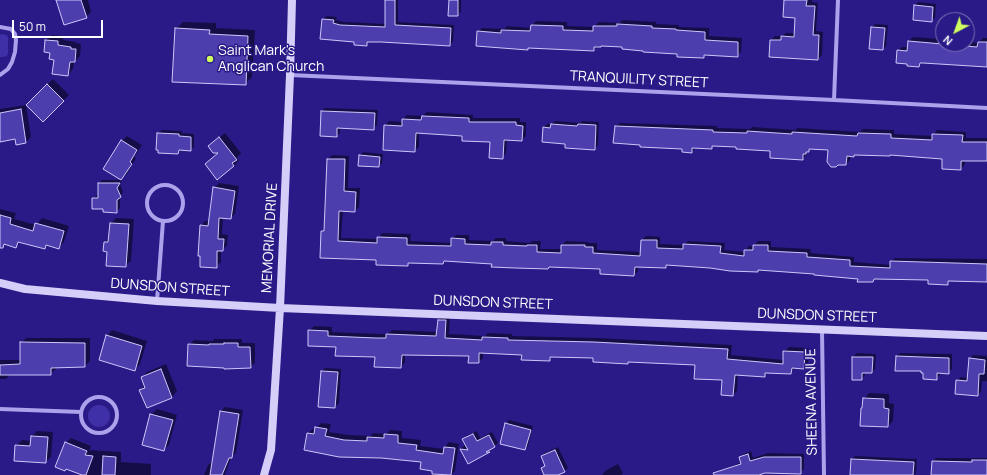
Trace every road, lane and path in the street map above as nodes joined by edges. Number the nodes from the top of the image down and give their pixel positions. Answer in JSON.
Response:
{"nodes":[{"id":1,"x":292,"y":0,"type":"edge"},
{"id":2,"x":838,"y":0,"type":"edge"},
{"id":3,"x":0,"y":27,"type":"edge"},
{"id":4,"x":0,"y":74,"type":"edge"},
{"id":5,"x":290,"y":75,"type":"junction"},
{"id":6,"x":834,"y":100,"type":"junction"},
{"id":7,"x":987,"y":108,"type":"edge"},
{"id":8,"x":163,"y":221,"type":"junction"},
{"id":9,"x":0,"y":283,"type":"edge"},
{"id":10,"x":157,"y":301,"type":"junction"},
{"id":11,"x":280,"y":308,"type":"junction"},
{"id":12,"x":822,"y":330,"type":"junction"},
{"id":13,"x":987,"y":336,"type":"edge"},
{"id":14,"x":0,"y":409,"type":"edge"},
{"id":15,"x":81,"y":412,"type":"junction"},
{"id":16,"x":264,"y":475,"type":"edge"},
{"id":17,"x":824,"y":475,"type":"edge"}],
"edges":[{"from":1,"to":5,"type":"main road","name":"MEMORIAL DRIVE"},
{"from":2,"to":6,"type":"street"},
{"from":3,"to":4,"type":"street"},
{"from":5,"to":6,"type":"street","name":"TRANQUILITY STREET"},
{"from":5,"to":11,"type":"main road","name":"MEMORIAL DRIVE"},
{"from":6,"to":7,"type":"street","name":"TRANQUILITY STREET"},
{"from":8,"to":8,"type":"street"},
{"from":8,"to":10,"type":"street"},
{"from":9,"to":10,"type":"main road","name":"DUNSDON STREET"},
{"from":10,"to":11,"type":"main road","name":"DUNSDON STREET"},
{"from":11,"to":12,"type":"main road","name":"DUNSDON STREET"},
{"from":11,"to":16,"type":"main road","name":"MEMORIAL DRIVE"},
{"from":12,"to":13,"type":"main road","name":"DUNSDON STREET"},
{"from":12,"to":17,"type":"street","name":"SHEENA AVENUE"},
{"from":14,"to":15,"type":"street"},
{"from":15,"to":15,"type":"street"}]}
